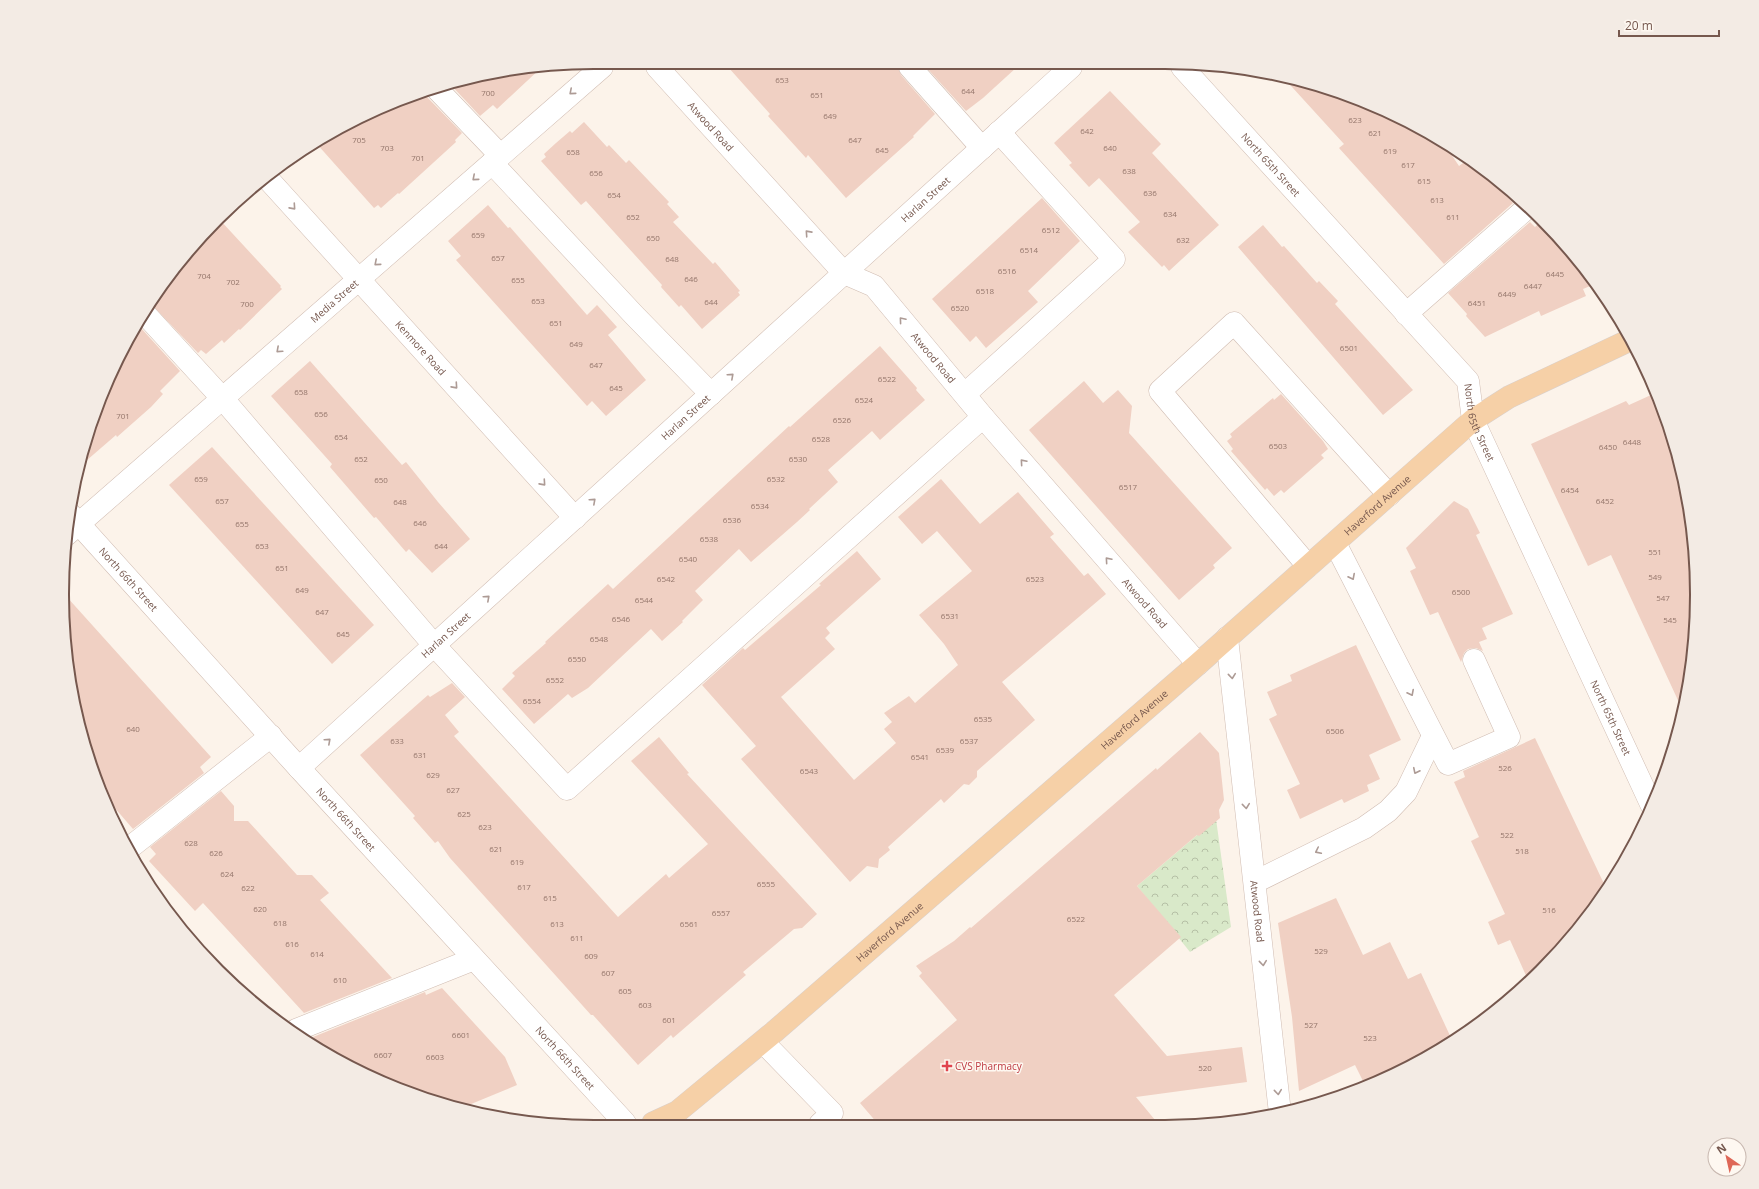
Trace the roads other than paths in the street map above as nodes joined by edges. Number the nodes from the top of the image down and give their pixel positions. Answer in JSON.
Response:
{"nodes":[{"id":1,"x":600,"y":69,"type":"edge"},
{"id":2,"x":659,"y":69,"type":"edge"},
{"id":3,"x":912,"y":69,"type":"edge"},
{"id":4,"x":1069,"y":69,"type":"edge"},
{"id":5,"x":1184,"y":70,"type":"edge"},
{"id":6,"x":439,"y":93,"type":"edge"},
{"id":7,"x":999,"y":132,"type":"junction"},
{"id":8,"x":982,"y":148,"type":"junction"},
{"id":9,"x":496,"y":159,"type":"junction"},
{"id":10,"x":270,"y":182,"type":"edge"},
{"id":11,"x":1523,"y":211,"type":"edge"},
{"id":12,"x":844,"y":273,"type":"junction"},
{"id":13,"x":359,"y":279,"type":"junction"},
{"id":14,"x":1406,"y":314,"type":"junction"},
{"id":15,"x":148,"y":318,"type":"edge"},
{"id":16,"x":1625,"y":342,"type":"edge"},
{"id":17,"x":711,"y":394,"type":"junction"},
{"id":18,"x":965,"y":394,"type":"junction"},
{"id":19,"x":223,"y":399,"type":"junction"},
{"id":20,"x":983,"y":416,"type":"junction"},
{"id":21,"x":1473,"y":420,"type":"junction"},
{"id":22,"x":1389,"y":495,"type":"junction"},
{"id":23,"x":575,"y":518,"type":"junction"},
{"id":24,"x":74,"y":523,"type":"edge"},
{"id":25,"x":73,"y":525,"type":"edge"},
{"id":26,"x":1335,"y":542,"type":"junction"},
{"id":27,"x":1308,"y":566,"type":"junction"},
{"id":28,"x":1227,"y":638,"type":"junction"},
{"id":29,"x":434,"y":645,"type":"junction"},
{"id":30,"x":1474,"y":660,"type":"dead end"},
{"id":31,"x":1198,"y":664,"type":"junction"},
{"id":32,"x":271,"y":736,"type":"junction"},
{"id":33,"x":1433,"y":736,"type":"junction"},
{"id":34,"x":299,"y":768,"type":"junction"},
{"id":35,"x":1649,"y":799,"type":"edge"},
{"id":36,"x":133,"y":845,"type":"edge"},
{"id":37,"x":1254,"y":882,"type":"junction"},
{"id":38,"x":474,"y":959,"type":"junction"},
{"id":39,"x":300,"y":1029,"type":"edge"},
{"id":40,"x":763,"y":1042,"type":"junction"},
{"id":41,"x":1279,"y":1107,"type":"edge"},
{"id":42,"x":622,"y":1120,"type":"edge"},
{"id":43,"x":660,"y":1120,"type":"edge"},
{"id":44,"x":824,"y":1120,"type":"edge"}],
"edges":[{"from":1,"to":9,"type":"street","name":"Media Street","one_way":true},
{"from":12,"to":2,"type":"street","name":"Atwood Road","one_way":true},
{"from":3,"to":8,"type":"street"},
{"from":4,"to":7,"type":"street","name":"Harlan Street"},
{"from":5,"to":14,"type":"street","name":"North 65th Street"},
{"from":6,"to":9,"type":"street"},
{"from":7,"to":8,"type":"street","name":"Harlan Street"},
{"from":7,"to":18,"type":"street"},
{"from":8,"to":12,"type":"street","name":"Harlan Street"},
{"from":9,"to":13,"type":"street","name":"Media Street","one_way":true},
{"from":9,"to":17,"type":"street"},
{"from":10,"to":13,"type":"street","name":"Kenmore Road","one_way":true},
{"from":11,"to":14,"type":"street"},
{"from":17,"to":12,"type":"street","name":"Harlan Street","one_way":true},
{"from":18,"to":12,"type":"street","name":"Atwood Road","one_way":true},
{"from":13,"to":19,"type":"street","name":"Media Street","one_way":true},
{"from":13,"to":23,"type":"street","name":"Kenmore Road","one_way":true},
{"from":14,"to":21,"type":"street","name":"North 65th Street"},
{"from":15,"to":19,"type":"street"},
{"from":16,"to":21,"type":"main road","name":"Haverford Avenue"},
{"from":23,"to":17,"type":"street","name":"Harlan Street","one_way":true},
{"from":18,"to":20,"type":"street","name":"Atwood Road"},
{"from":19,"to":24,"type":"street","name":"Media Street"},
{"from":19,"to":29,"type":"street"},
{"from":20,"to":29,"type":"street"},
{"from":31,"to":20,"type":"street","name":"Atwood Road","one_way":true},
{"from":21,"to":22,"type":"main road","name":"Haverford Avenue"},
{"from":21,"to":35,"type":"street","name":"North 65th Street"},
{"from":22,"to":26,"type":"main road","name":"Haverford Avenue"},
{"from":22,"to":27,"type":"street"},
{"from":29,"to":23,"type":"street","name":"Harlan Street","one_way":true},
{"from":25,"to":32,"type":"street","name":"North 66th Street"},
{"from":26,"to":27,"type":"main road","name":"Haverford Avenue"},
{"from":26,"to":33,"type":"street","one_way":true},
{"from":27,"to":28,"type":"main road","name":"Haverford Avenue"},
{"from":28,"to":31,"type":"main road","name":"Haverford Avenue"},
{"from":28,"to":37,"type":"street","name":"Atwood Road","one_way":true},
{"from":34,"to":29,"type":"street","name":"Harlan Street","one_way":true},
{"from":30,"to":33,"type":"street"},
{"from":31,"to":40,"type":"main road","name":"Haverford Avenue"},
{"from":32,"to":34,"type":"street","name":"North 66th Street"},
{"from":32,"to":36,"type":"street"},
{"from":33,"to":37,"type":"street","one_way":true},
{"from":34,"to":38,"type":"street","name":"North 66th Street"},
{"from":37,"to":41,"type":"street","name":"Atwood Road","one_way":true},
{"from":38,"to":39,"type":"street"},
{"from":38,"to":42,"type":"street","name":"North 66th Street"},
{"from":40,"to":43,"type":"main road","name":"Haverford Avenue"},
{"from":40,"to":44,"type":"street"}]}
